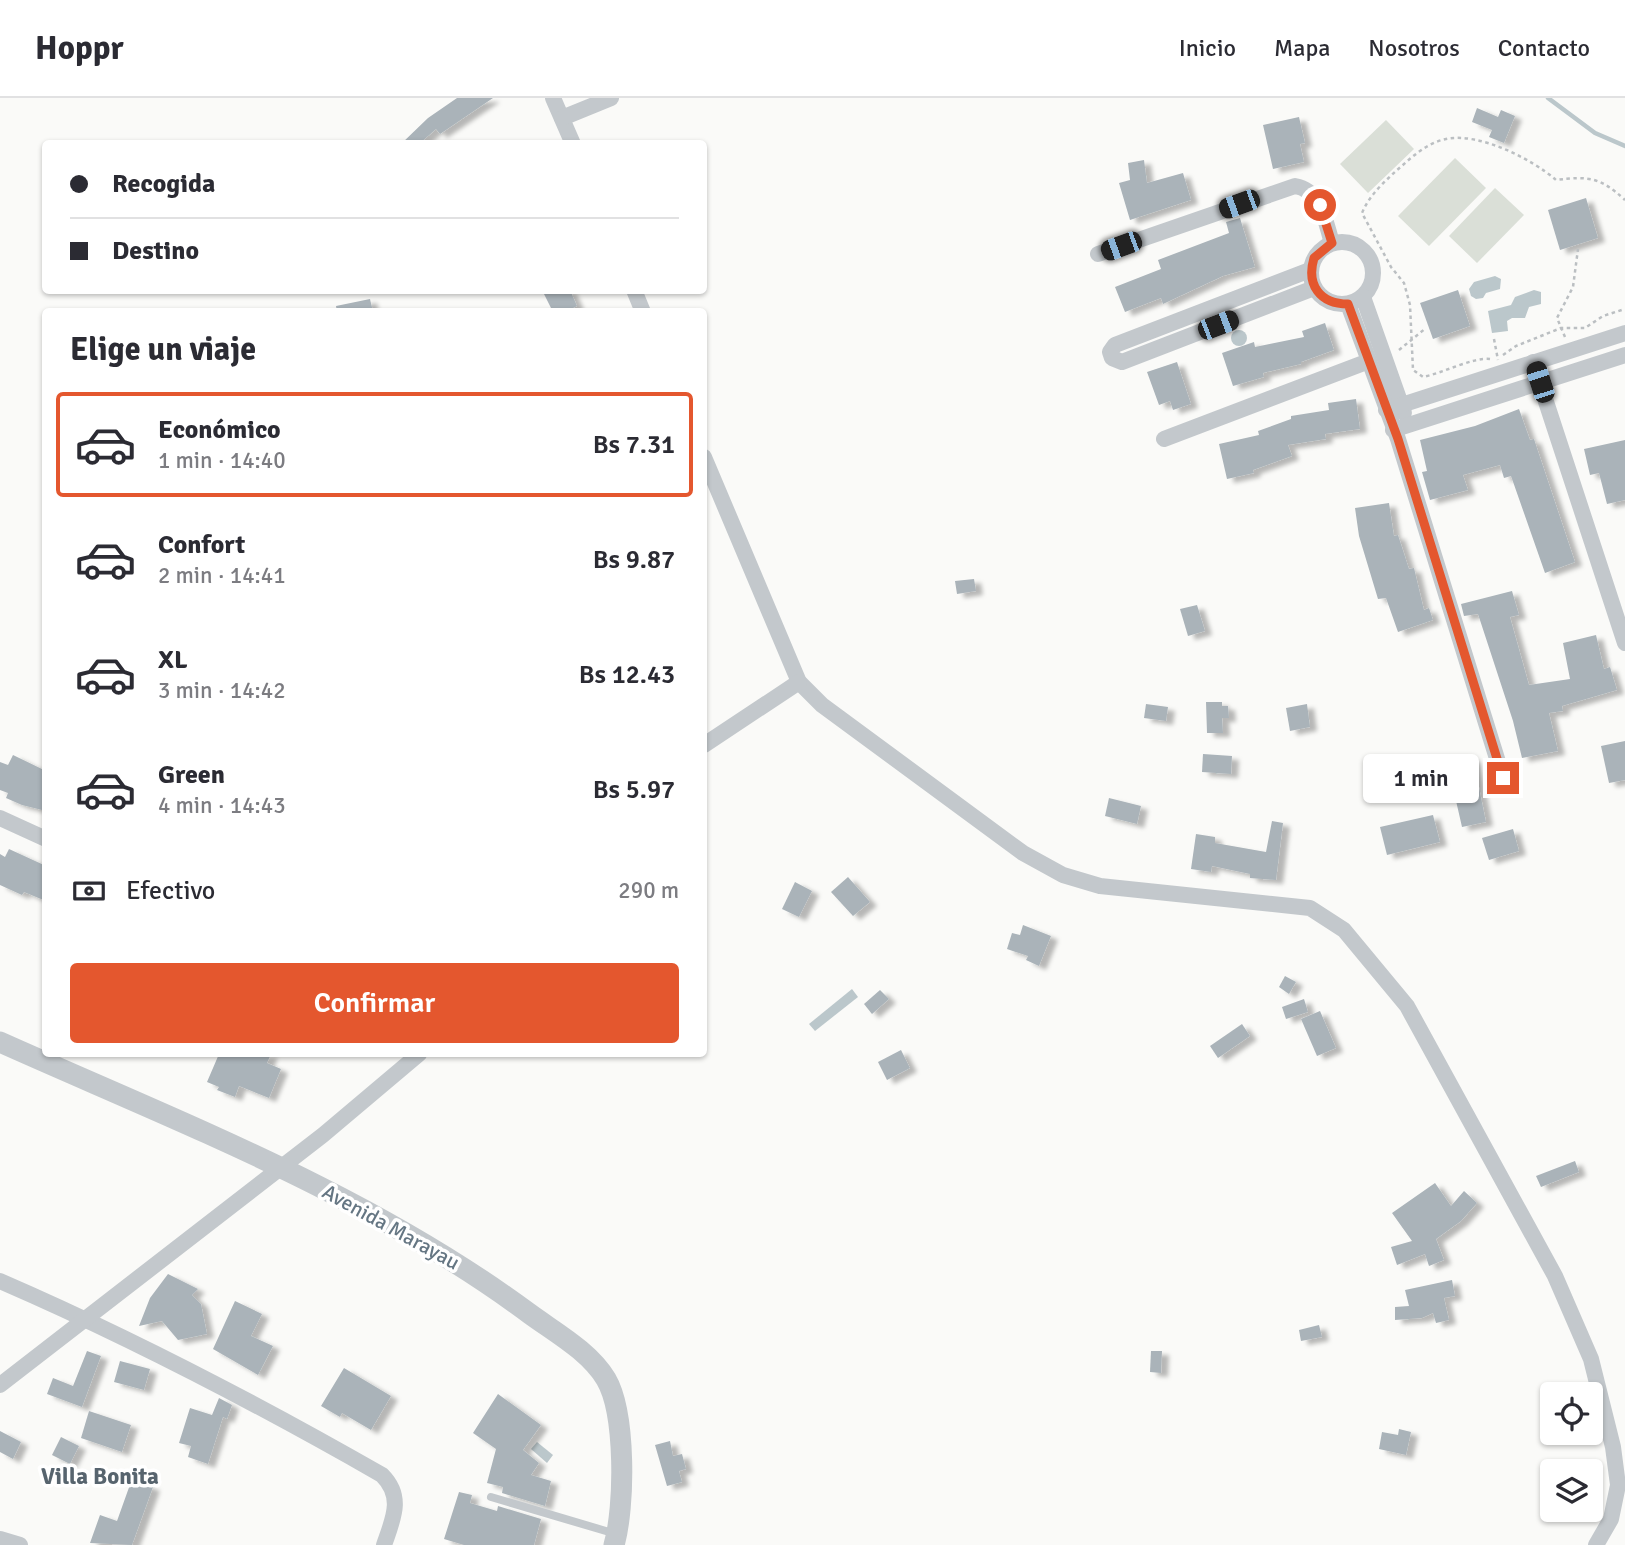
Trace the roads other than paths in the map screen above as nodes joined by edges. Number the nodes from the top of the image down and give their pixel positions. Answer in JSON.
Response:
{"nodes":[{"id":1,"x":553,"y":98,"type":"edge"},
{"id":2,"x":611,"y":98,"type":"edge"},
{"id":3,"x":562,"y":118,"type":"junction"},
{"id":4,"x":571,"y":140,"type":"edge"},
{"id":5,"x":1332,"y":243,"type":"junction"},
{"id":6,"x":1098,"y":254,"type":"dead end"},
{"id":7,"x":1310,"y":270,"type":"junction"},
{"id":8,"x":1314,"y":288,"type":"junction"},
{"id":9,"x":1355,"y":301,"type":"junction"},
{"id":10,"x":1625,"y":333,"type":"edge"},
{"id":11,"x":1625,"y":355,"type":"edge"},
{"id":12,"x":1376,"y":358,"type":"junction"},
{"id":13,"x":1533,"y":362,"type":"junction"},
{"id":14,"x":1540,"y":382,"type":"junction"},
{"id":15,"x":1394,"y":407,"type":"junction"},
{"id":16,"x":1409,"y":425,"type":"junction"},
{"id":17,"x":1396,"y":435,"type":"junction"},
{"id":18,"x":1164,"y":439,"type":"dead end"},
{"id":19,"x":707,"y":464,"type":"edge"},
{"id":20,"x":1625,"y":643,"type":"edge"},
{"id":21,"x":799,"y":682,"type":"junction"},
{"id":22,"x":707,"y":742,"type":"edge"},
{"id":23,"x":1503,"y":778,"type":"dead end"},
{"id":24,"x":0,"y":818,"type":"edge"},
{"id":25,"x":42,"y":837,"type":"edge"},
{"id":26,"x":0,"y":1042,"type":"edge"},
{"id":27,"x":415,"y":1057,"type":"edge"},
{"id":28,"x":278,"y":1167,"type":"junction"},
{"id":29,"x":0,"y":1282,"type":"edge"},
{"id":30,"x":85,"y":1318,"type":"junction"},
{"id":31,"x":0,"y":1385,"type":"edge"},
{"id":32,"x":491,"y":1497,"type":"dead end"},
{"id":33,"x":0,"y":1539,"type":"edge"},
{"id":34,"x":615,"y":1540,"type":"edge"},
{"id":35,"x":20,"y":1545,"type":"edge"},
{"id":36,"x":384,"y":1545,"type":"edge"},
{"id":37,"x":1596,"y":1545,"type":"edge"}],
"edges":[{"from":1,"to":3,"type":"street"},
{"from":2,"to":3,"type":"street"},
{"from":3,"to":4,"type":"street"},
{"from":5,"to":6,"type":"street"},
{"from":5,"to":7,"type":"street"},
{"from":5,"to":9,"type":"street"},
{"from":7,"to":8,"type":"street"},
{"from":7,"to":8,"type":"street"},
{"from":8,"to":9,"type":"street"},
{"from":9,"to":12,"type":"street"},
{"from":10,"to":13,"type":"street"},
{"from":11,"to":14,"type":"street"},
{"from":12,"to":15,"type":"street"},
{"from":12,"to":18,"type":"street"},
{"from":13,"to":14,"type":"street"},
{"from":13,"to":15,"type":"street"},
{"from":14,"to":16,"type":"street"},
{"from":14,"to":20,"type":"street"},
{"from":15,"to":16,"type":"street"},
{"from":15,"to":17,"type":"street"},
{"from":16,"to":17,"type":"street"},
{"from":17,"to":23,"type":"street"},
{"from":19,"to":21,"type":"street"},
{"from":21,"to":22,"type":"street"},
{"from":21,"to":37,"type":"street"},
{"from":24,"to":25,"type":"street"},
{"from":26,"to":28,"type":"street","name":"Avenida Marayau"},
{"from":27,"to":28,"type":"street"},
{"from":28,"to":30,"type":"street"},
{"from":28,"to":34,"type":"street","name":"Avenida Marayau"},
{"from":29,"to":30,"type":"street"},
{"from":30,"to":31,"type":"street"},
{"from":30,"to":36,"type":"street"},
{"from":32,"to":34,"type":"lane"},
{"from":33,"to":35,"type":"street"}]}
